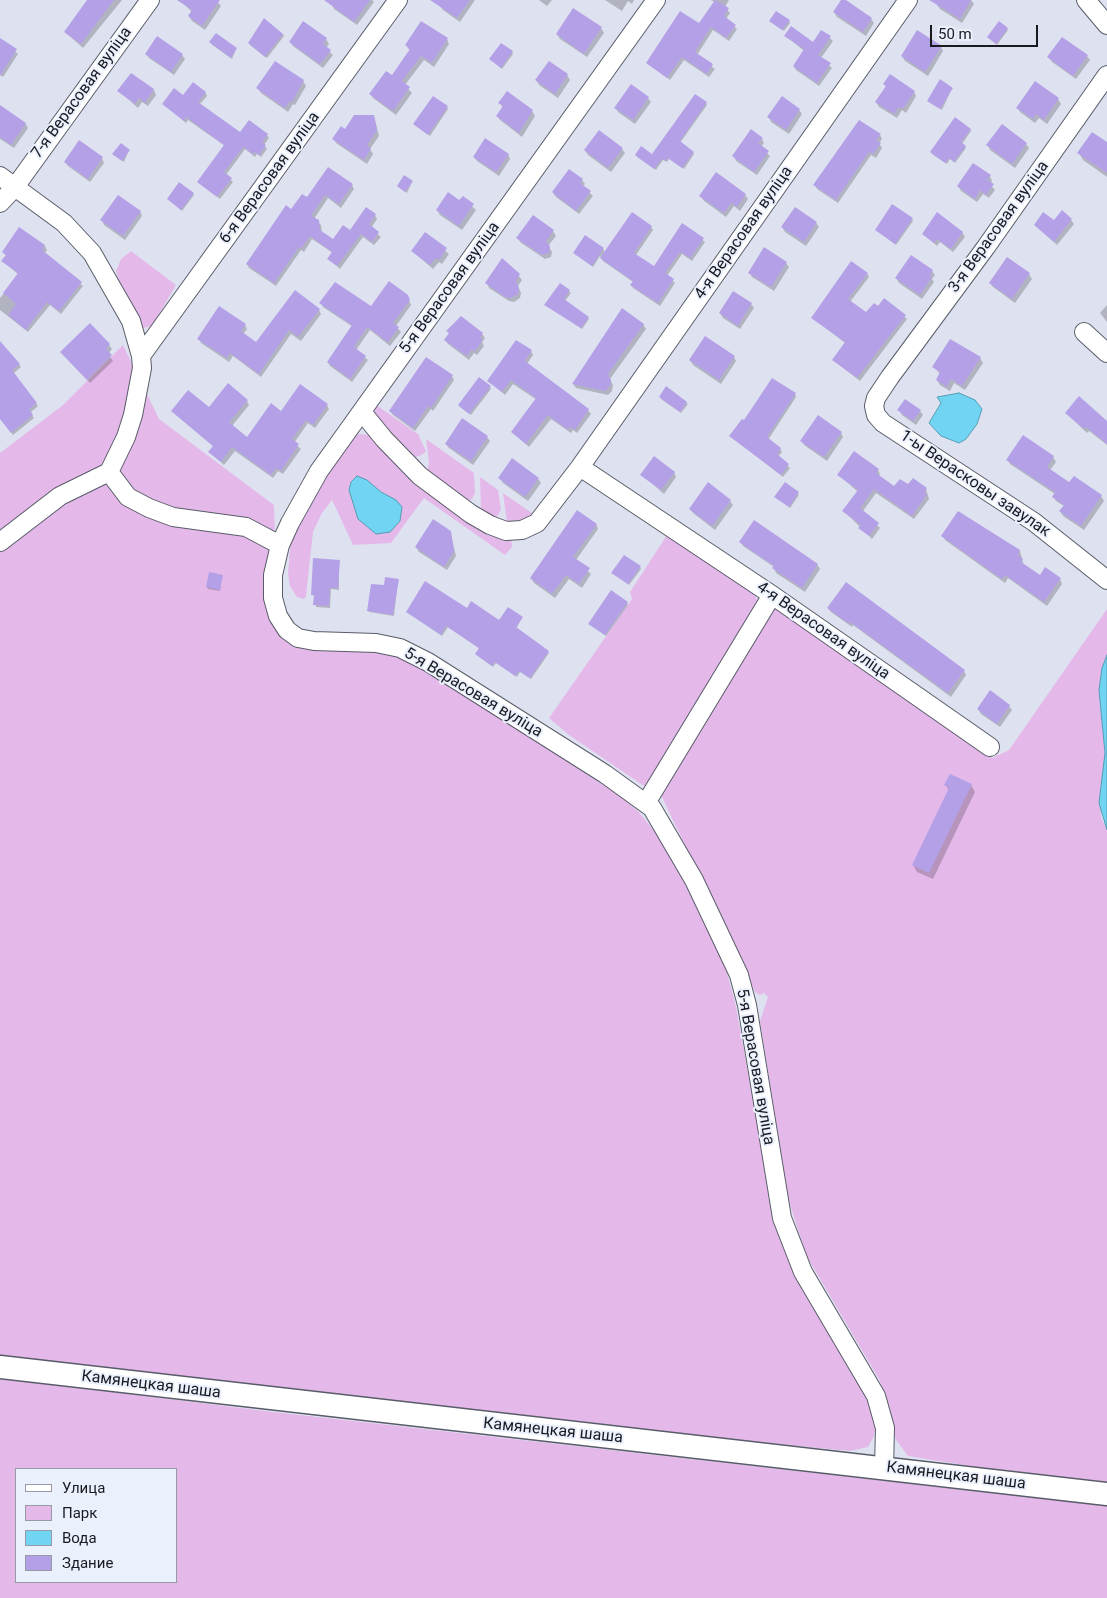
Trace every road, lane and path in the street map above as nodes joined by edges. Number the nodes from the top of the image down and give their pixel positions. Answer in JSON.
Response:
{"nodes":[{"id":1,"x":150,"y":0,"type":"edge"},
{"id":2,"x":398,"y":0,"type":"edge"},
{"id":3,"x":656,"y":0,"type":"edge"},
{"id":4,"x":908,"y":0,"type":"edge"},
{"id":5,"x":1086,"y":0,"type":"edge"},
{"id":6,"x":1107,"y":25,"type":"edge"},
{"id":7,"x":1107,"y":75,"type":"edge"},
{"id":8,"x":0,"y":176,"type":"edge"},
{"id":9,"x":15,"y":186,"type":"junction"},
{"id":10,"x":0,"y":203,"type":"edge"},
{"id":11,"x":1084,"y":332,"type":"dead end"},
{"id":12,"x":1107,"y":353,"type":"edge"},
{"id":13,"x":142,"y":356,"type":"junction"},
{"id":14,"x":890,"y":377,"type":"joint"},
{"id":15,"x":362,"y":412,"type":"junction"},
{"id":16,"x":580,"y":466,"type":"junction"},
{"id":17,"x":109,"y":472,"type":"junction"},
{"id":18,"x":0,"y":542,"type":"edge"},
{"id":19,"x":280,"y":545,"type":"junction"},
{"id":20,"x":1107,"y":580,"type":"edge"},
{"id":21,"x":772,"y":595,"type":"junction"},
{"id":22,"x":990,"y":747,"type":"dead end"},
{"id":23,"x":646,"y":802,"type":"junction"},
{"id":24,"x":0,"y":1367,"type":"edge"},
{"id":25,"x":884,"y":1468,"type":"junction"},
{"id":26,"x":1107,"y":1494,"type":"edge"}],
"edges":[{"from":1,"to":9,"type":"street","name":"7-я Верасовая вуліца"},
{"from":2,"to":13,"type":"street","name":"6-я Верасовая вуліца"},
{"from":3,"to":15,"type":"street","name":"5-я Верасовая вуліца"},
{"from":4,"to":16,"type":"street","name":"4-я Верасовая вуліца"},
{"from":5,"to":6,"type":"street"},
{"from":7,"to":14,"type":"street","name":"3-я Верасовая вуліца"},
{"from":8,"to":9,"type":"street"},
{"from":9,"to":10,"type":"street","name":"7-я Верасовая вуліца"},
{"from":9,"to":13,"type":"street"},
{"from":11,"to":12,"type":"street"},
{"from":13,"to":17,"type":"street"},
{"from":14,"to":20,"type":"street","name":"1-ы Верасковы завулак"},
{"from":15,"to":16,"type":"street","name":"4-я Верасовая вуліца"},
{"from":15,"to":19,"type":"street","name":"5-я Верасовая вуліца"},
{"from":16,"to":21,"type":"street","name":"4-я Верасовая вуліца"},
{"from":17,"to":18,"type":"street"},
{"from":17,"to":19,"type":"street"},
{"from":19,"to":23,"type":"street","name":"5-я Верасовая вуліца"},
{"from":21,"to":22,"type":"street","name":"4-я Верасовая вуліца"},
{"from":21,"to":23,"type":"street"},
{"from":23,"to":25,"type":"street","name":"5-я Верасовая вуліца"},
{"from":24,"to":25,"type":"main road","name":"Камянецкая шаша"},
{"from":25,"to":26,"type":"main road","name":"Камянецкая шаша"}]}
